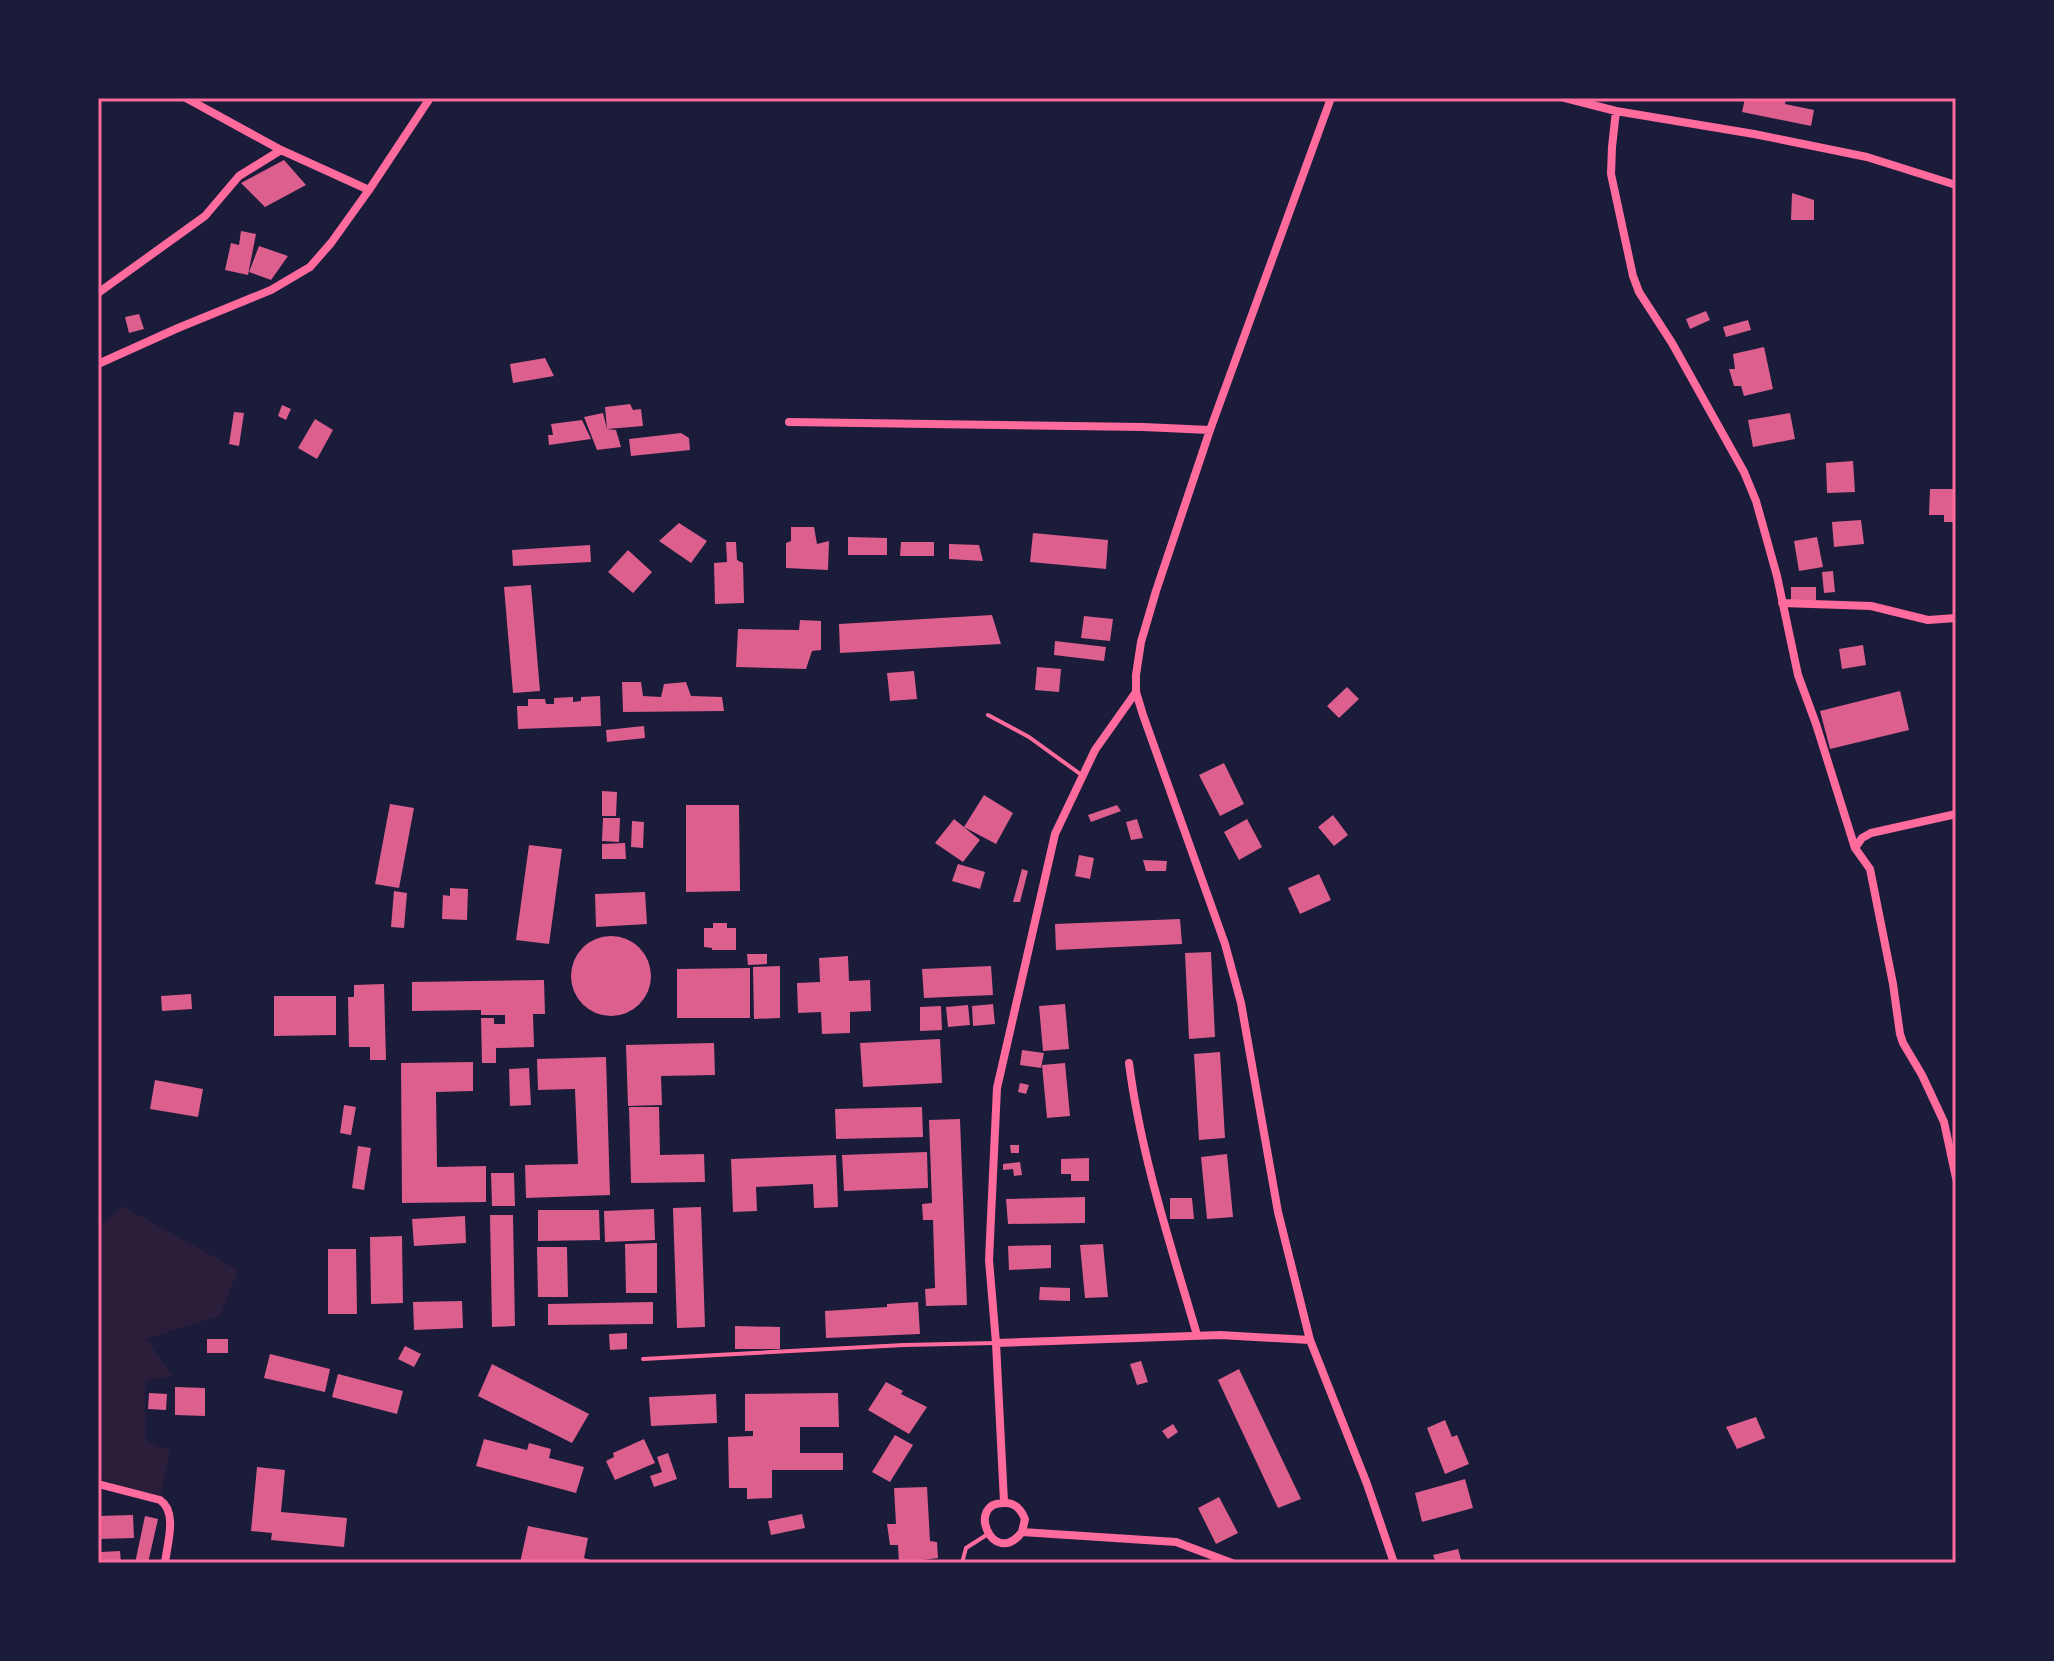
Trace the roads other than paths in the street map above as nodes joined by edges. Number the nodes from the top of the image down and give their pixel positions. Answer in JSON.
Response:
{"nodes":[{"id":1,"x":186,"y":98,"type":"edge"},
{"id":2,"x":430,"y":98,"type":"edge"},
{"id":3,"x":1331,"y":98,"type":"edge"},
{"id":4,"x":1565,"y":98,"type":"edge"},
{"id":5,"x":1616,"y":111,"type":"junction"},
{"id":6,"x":281,"y":150,"type":"junction"},
{"id":7,"x":1956,"y":185,"type":"edge"},
{"id":8,"x":369,"y":190,"type":"junction"},
{"id":9,"x":98,"y":293,"type":"edge"},
{"id":10,"x":98,"y":364,"type":"edge"},
{"id":11,"x":789,"y":422,"type":"dead end"},
{"id":12,"x":1210,"y":430,"type":"junction"},
{"id":13,"x":1782,"y":603,"type":"junction"},
{"id":14,"x":1956,"y":618,"type":"edge"},
{"id":15,"x":1136,"y":692,"type":"junction"},
{"id":16,"x":988,"y":715,"type":"dead end"},
{"id":17,"x":1083,"y":776,"type":"junction"},
{"id":18,"x":1956,"y":814,"type":"edge"},
{"id":19,"x":1855,"y":848,"type":"junction"},
{"id":20,"x":1129,"y":1063,"type":"dead end"},
{"id":21,"x":1956,"y":1178,"type":"edge"},
{"id":22,"x":1197,"y":1335,"type":"junction"},
{"id":23,"x":1310,"y":1340,"type":"junction"},
{"id":24,"x":996,"y":1343,"type":"junction"},
{"id":25,"x":643,"y":1359,"type":"dead end"},
{"id":26,"x":98,"y":1484,"type":"edge"},
{"id":27,"x":1004,"y":1502,"type":"junction"},
{"id":28,"x":1022,"y":1532,"type":"junction"},
{"id":29,"x":988,"y":1534,"type":"junction"},
{"id":30,"x":165,"y":1563,"type":"edge"},
{"id":31,"x":962,"y":1563,"type":"edge"},
{"id":32,"x":1232,"y":1563,"type":"edge"},
{"id":33,"x":1394,"y":1563,"type":"edge"}],
"edges":[{"from":1,"to":6,"type":"street"},
{"from":2,"to":8,"type":"street"},
{"from":3,"to":12,"type":"street"},
{"from":4,"to":5,"type":"street"},
{"from":5,"to":7,"type":"street"},
{"from":5,"to":13,"type":"street"},
{"from":6,"to":8,"type":"street"},
{"from":6,"to":9,"type":"street"},
{"from":8,"to":10,"type":"street"},
{"from":11,"to":12,"type":"street"},
{"from":12,"to":15,"type":"street"},
{"from":13,"to":14,"type":"street"},
{"from":13,"to":19,"type":"street"},
{"from":15,"to":17,"type":"street"},
{"from":15,"to":23,"type":"street"},
{"from":16,"to":17,"type":"lane"},
{"from":17,"to":24,"type":"street"},
{"from":18,"to":19,"type":"street"},
{"from":19,"to":21,"type":"street"},
{"from":20,"to":22,"type":"street"},
{"from":22,"to":23,"type":"street"},
{"from":22,"to":24,"type":"street"},
{"from":23,"to":33,"type":"street"},
{"from":24,"to":25,"type":"lane"},
{"from":24,"to":27,"type":"street"},
{"from":26,"to":30,"type":"street"},
{"from":27,"to":28,"type":"street"},
{"from":27,"to":29,"type":"street"},
{"from":28,"to":29,"type":"street"},
{"from":28,"to":32,"type":"street"},
{"from":29,"to":31,"type":"lane"}]}
